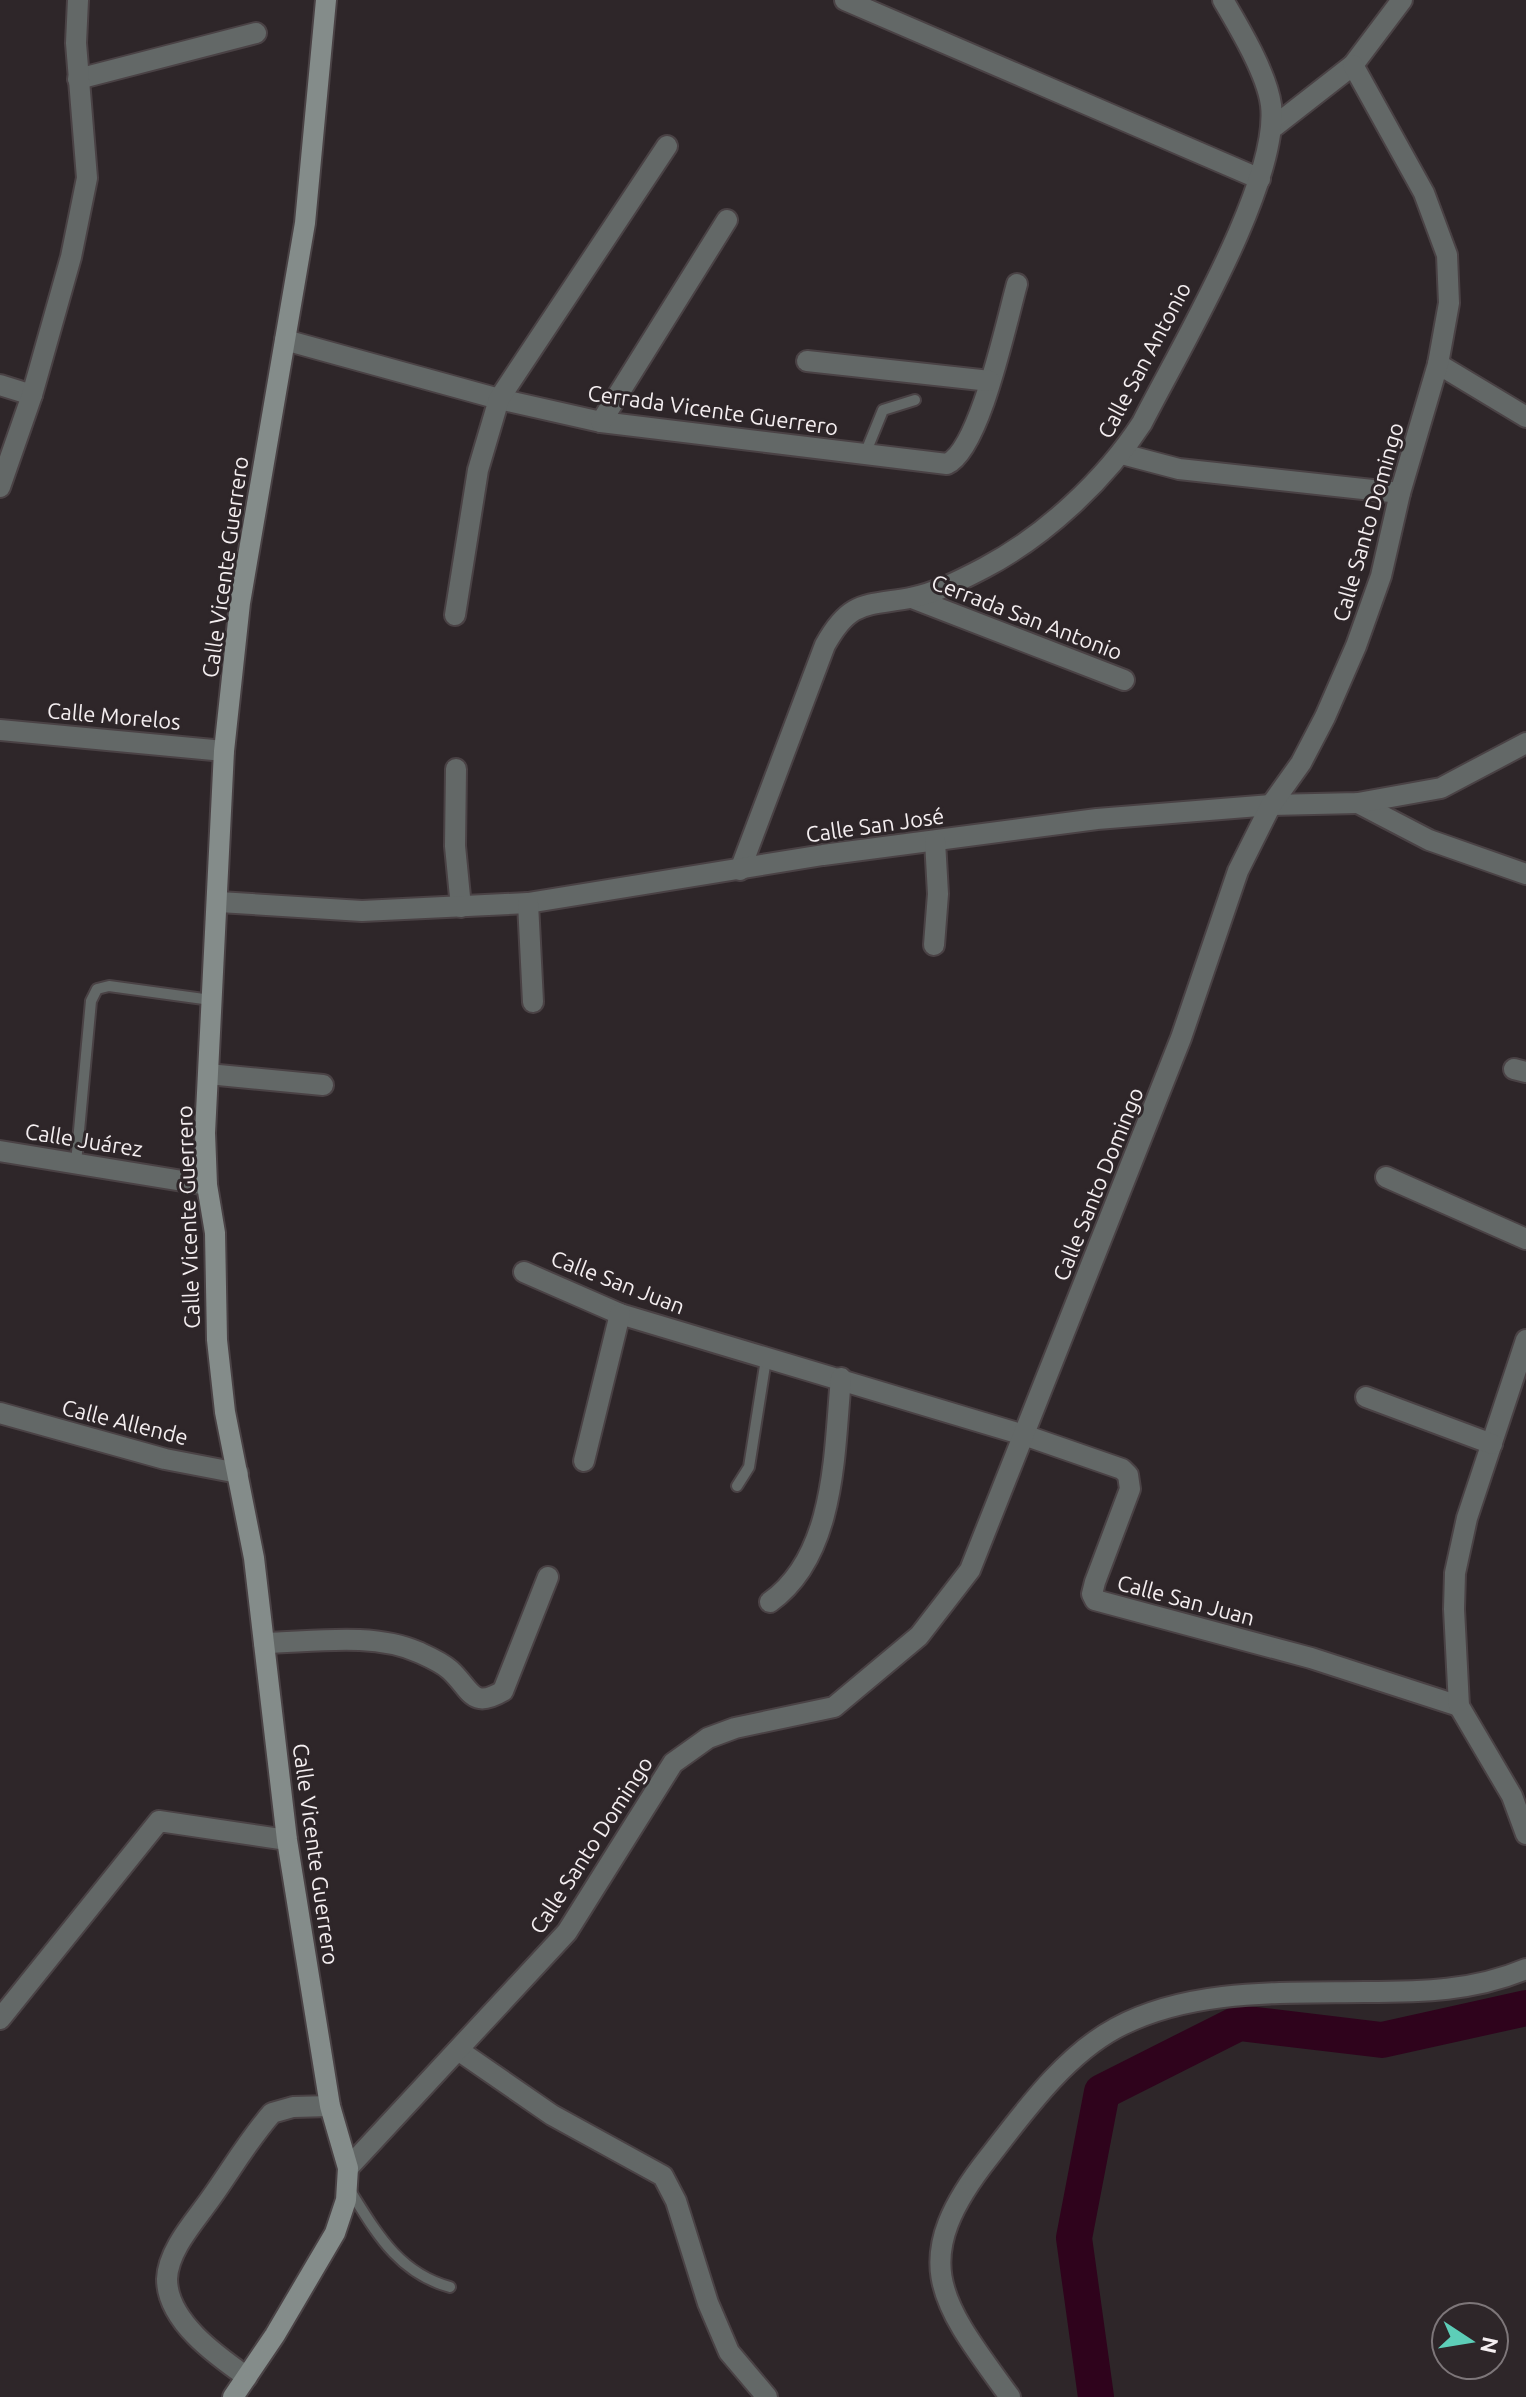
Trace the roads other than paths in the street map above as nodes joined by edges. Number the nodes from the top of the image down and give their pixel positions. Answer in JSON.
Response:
{"nodes":[{"id":1,"x":78,"y":0,"type":"edge"},
{"id":2,"x":326,"y":0,"type":"edge"},
{"id":3,"x":845,"y":0,"type":"edge"},
{"id":4,"x":1223,"y":0,"type":"edge"},
{"id":5,"x":1402,"y":0,"type":"edge"},
{"id":6,"x":879,"y":7,"type":"edge"},
{"id":7,"x":256,"y":33,"type":"dead end"},
{"id":8,"x":1353,"y":65,"type":"junction"},
{"id":9,"x":78,"y":79,"type":"junction"},
{"id":10,"x":1271,"y":129,"type":"junction"},
{"id":11,"x":667,"y":146,"type":"dead end"},
{"id":12,"x":1260,"y":179,"type":"junction"},
{"id":13,"x":727,"y":220,"type":"dead end"},
{"id":14,"x":1017,"y":284,"type":"dead end"},
{"id":15,"x":285,"y":340,"type":"junction"},
{"id":16,"x":807,"y":361,"type":"dead end"},
{"id":17,"x":1438,"y":364,"type":"junction"},
{"id":18,"x":990,"y":381,"type":"junction"},
{"id":19,"x":0,"y":385,"type":"edge"},
{"id":20,"x":32,"y":395,"type":"junction"},
{"id":21,"x":499,"y":399,"type":"junction"},
{"id":22,"x":915,"y":400,"type":"dead end"},
{"id":23,"x":1526,"y":417,"type":"edge"},
{"id":24,"x":601,"y":422,"type":"junction"},
{"id":25,"x":1122,"y":454,"type":"junction"},
{"id":26,"x":865,"y":455,"type":"junction"},
{"id":27,"x":0,"y":487,"type":"edge"},
{"id":28,"x":1400,"y":493,"type":"junction"},
{"id":29,"x":912,"y":598,"type":"junction"},
{"id":30,"x":455,"y":615,"type":"dead end"},
{"id":31,"x":1124,"y":680,"type":"dead end"},
{"id":32,"x":0,"y":730,"type":"edge"},
{"id":33,"x":1526,"y":743,"type":"edge"},
{"id":34,"x":224,"y":751,"type":"junction"},
{"id":35,"x":456,"y":769,"type":"dead end"},
{"id":36,"x":1358,"y":803,"type":"junction"},
{"id":37,"x":1271,"y":805,"type":"junction"},
{"id":38,"x":935,"y":841,"type":"junction"},
{"id":39,"x":740,"y":870,"type":"junction"},
{"id":40,"x":1526,"y":874,"type":"edge"},
{"id":41,"x":219,"y":902,"type":"junction"},
{"id":42,"x":528,"y":903,"type":"junction"},
{"id":43,"x":461,"y":907,"type":"junction"},
{"id":44,"x":934,"y":945,"type":"dead end"},
{"id":45,"x":211,"y":1000,"type":"junction"},
{"id":46,"x":533,"y":1002,"type":"dead end"},
{"id":47,"x":208,"y":1074,"type":"junction"},
{"id":48,"x":323,"y":1085,"type":"dead end"},
{"id":49,"x":0,"y":1151,"type":"edge"},
{"id":50,"x":76,"y":1163,"type":"junction"},
{"id":51,"x":1386,"y":1177,"type":"dead end"},
{"id":52,"x":207,"y":1185,"type":"junction"},
{"id":53,"x":1526,"y":1239,"type":"edge"},
{"id":54,"x":524,"y":1272,"type":"dead end"},
{"id":55,"x":620,"y":1314,"type":"junction"},
{"id":56,"x":1526,"y":1340,"type":"edge"},
{"id":57,"x":766,"y":1359,"type":"junction"},
{"id":58,"x":841,"y":1378,"type":"junction"},
{"id":59,"x":1366,"y":1397,"type":"dead end"},
{"id":60,"x":0,"y":1413,"type":"edge"},
{"id":61,"x":1024,"y":1435,"type":"junction"},
{"id":62,"x":1492,"y":1444,"type":"junction"},
{"id":63,"x":584,"y":1461,"type":"dead end"},
{"id":64,"x":238,"y":1473,"type":"junction"},
{"id":65,"x":737,"y":1486,"type":"dead end"},
{"id":66,"x":548,"y":1577,"type":"dead end"},
{"id":67,"x":770,"y":1602,"type":"dead end"},
{"id":68,"x":264,"y":1643,"type":"junction"},
{"id":69,"x":1459,"y":1706,"type":"junction"},
{"id":70,"x":1526,"y":1834,"type":"edge"},
{"id":71,"x":287,"y":1840,"type":"junction"},
{"id":72,"x":1526,"y":1969,"type":"edge"},
{"id":73,"x":0,"y":2019,"type":"edge"},
{"id":74,"x":458,"y":2050,"type":"junction"},
{"id":75,"x":330,"y":2106,"type":"junction"},
{"id":76,"x":348,"y":2178,"type":"junction"},
{"id":77,"x":450,"y":2287,"type":"dead end"},
{"id":78,"x":247,"y":2377,"type":"junction"},
{"id":79,"x":233,"y":2397,"type":"edge"},
{"id":80,"x":767,"y":2397,"type":"edge"},
{"id":81,"x":1010,"y":2397,"type":"edge"}],
"edges":[{"from":1,"to":9,"type":"street"},
{"from":2,"to":15,"type":"street","name":"Calle Vicente Guerrero"},
{"from":3,"to":6,"type":"street"},
{"from":4,"to":10,"type":"street","name":"Calle San Antonio"},
{"from":5,"to":8,"type":"street"},
{"from":6,"to":12,"type":"street"},
{"from":7,"to":9,"type":"street"},
{"from":8,"to":10,"type":"street"},
{"from":8,"to":17,"type":"street","name":"Calle Santo Domingo"},
{"from":9,"to":20,"type":"street"},
{"from":10,"to":12,"type":"street","name":"Calle San Antonio"},
{"from":11,"to":21,"type":"street"},
{"from":12,"to":25,"type":"street","name":"Calle San Antonio"},
{"from":13,"to":24,"type":"street"},
{"from":14,"to":18,"type":"street","name":"Cerrada Vicente Guerrero"},
{"from":15,"to":21,"type":"street","name":"Cerrada Vicente Guerrero"},
{"from":15,"to":34,"type":"street","name":"Calle Vicente Guerrero"},
{"from":16,"to":18,"type":"street"},
{"from":17,"to":23,"type":"street"},
{"from":17,"to":28,"type":"street","name":"Calle Santo Domingo"},
{"from":18,"to":26,"type":"street","name":"Cerrada Vicente Guerrero"},
{"from":19,"to":20,"type":"street"},
{"from":20,"to":27,"type":"street"},
{"from":21,"to":24,"type":"street","name":"Cerrada Vicente Guerrero"},
{"from":21,"to":30,"type":"street"},
{"from":22,"to":26,"type":"lane"},
{"from":24,"to":26,"type":"street","name":"Cerrada Vicente Guerrero"},
{"from":25,"to":28,"type":"street"},
{"from":25,"to":29,"type":"street","name":"Calle San Antonio"},
{"from":28,"to":37,"type":"street","name":"Calle Santo Domingo"},
{"from":29,"to":31,"type":"street","name":"Cerrada San Antonio"},
{"from":29,"to":39,"type":"street","name":"Calle San Antonio"},
{"from":32,"to":34,"type":"street","name":"Calle Morelos"},
{"from":33,"to":36,"type":"street","name":"Calle San José"},
{"from":34,"to":41,"type":"street","name":"Calle Vicente Guerrero"},
{"from":35,"to":43,"type":"street"},
{"from":36,"to":37,"type":"street","name":"Calle San José"},
{"from":36,"to":40,"type":"street"},
{"from":37,"to":38,"type":"street","name":"Calle San José"},
{"from":37,"to":61,"type":"street","name":"Calle Santo Domingo"},
{"from":38,"to":39,"type":"street","name":"Calle San José"},
{"from":38,"to":44,"type":"street"},
{"from":39,"to":42,"type":"street","name":"Calle San José"},
{"from":41,"to":43,"type":"street","name":"Calle San José"},
{"from":41,"to":45,"type":"street","name":"Calle Vicente Guerrero"},
{"from":42,"to":43,"type":"street","name":"Calle San José"},
{"from":42,"to":46,"type":"street"},
{"from":45,"to":47,"type":"street","name":"Calle Vicente Guerrero"},
{"from":45,"to":50,"type":"lane"},
{"from":47,"to":48,"type":"street"},
{"from":47,"to":52,"type":"street","name":"Calle Vicente Guerrero"},
{"from":49,"to":50,"type":"street","name":"Calle Juárez"},
{"from":50,"to":52,"type":"street","name":"Calle Juárez"},
{"from":51,"to":53,"type":"street"},
{"from":52,"to":64,"type":"street","name":"Calle Vicente Guerrero"},
{"from":54,"to":55,"type":"street","name":"Calle San Juan"},
{"from":55,"to":57,"type":"street","name":"Calle San Juan"},
{"from":55,"to":63,"type":"street"},
{"from":56,"to":62,"type":"street"},
{"from":57,"to":58,"type":"street","name":"Calle San Juan"},
{"from":57,"to":65,"type":"lane"},
{"from":58,"to":61,"type":"street","name":"Calle San Juan"},
{"from":58,"to":67,"type":"street"},
{"from":59,"to":62,"type":"street"},
{"from":60,"to":64,"type":"street","name":"Calle Allende"},
{"from":61,"to":69,"type":"street","name":"Calle San Juan"},
{"from":61,"to":74,"type":"street","name":"Calle Santo Domingo"},
{"from":62,"to":69,"type":"street"},
{"from":64,"to":68,"type":"street","name":"Calle Vicente Guerrero"},
{"from":66,"to":68,"type":"street"},
{"from":68,"to":71,"type":"street","name":"Calle Vicente Guerrero"},
{"from":69,"to":70,"type":"street"},
{"from":71,"to":73,"type":"street"},
{"from":71,"to":75,"type":"street","name":"Calle Vicente Guerrero"},
{"from":72,"to":81,"type":"street"},
{"from":74,"to":76,"type":"street","name":"Calle Santo Domingo"},
{"from":74,"to":80,"type":"street"},
{"from":75,"to":76,"type":"street","name":"Calle Vicente Guerrero"},
{"from":75,"to":78,"type":"street"},
{"from":76,"to":77,"type":"lane"},
{"from":76,"to":78,"type":"street"},
{"from":78,"to":79,"type":"street"}]}
